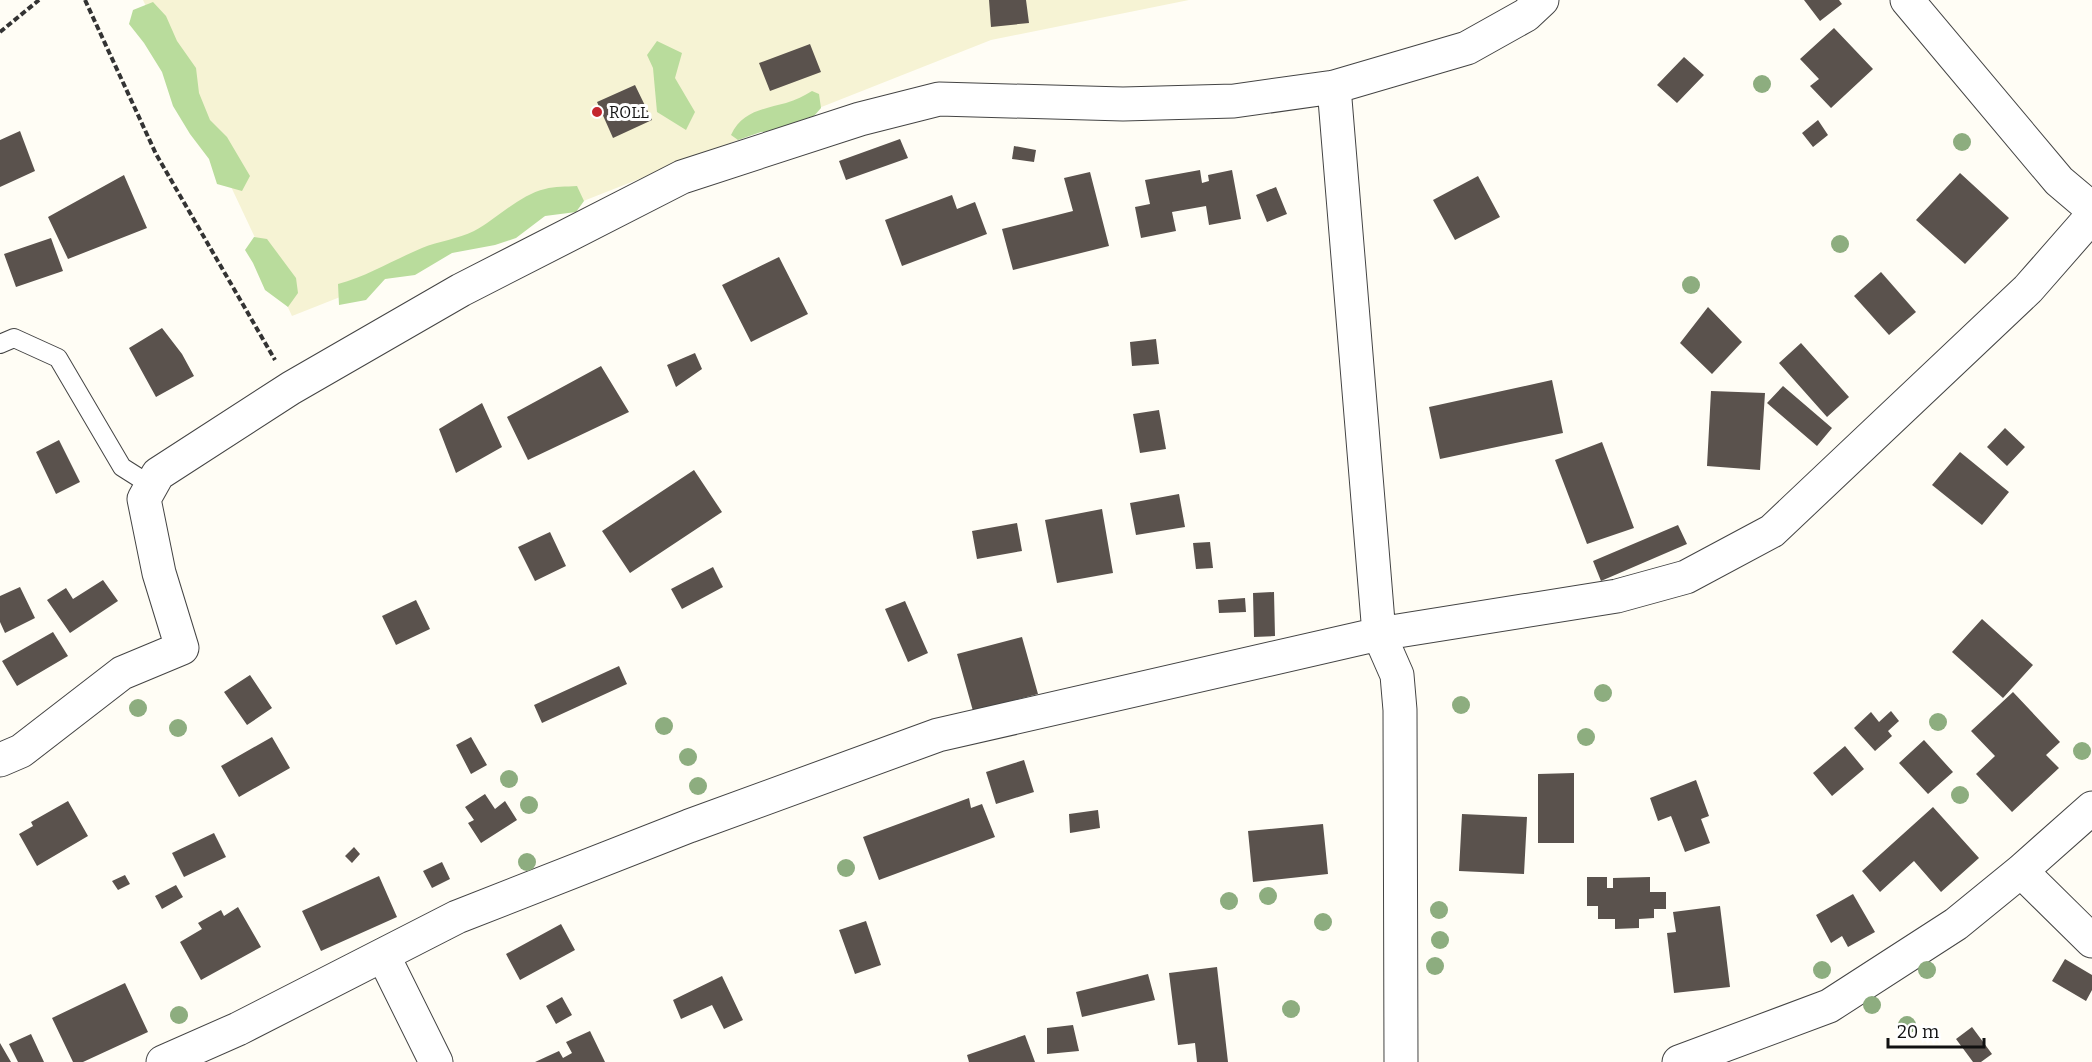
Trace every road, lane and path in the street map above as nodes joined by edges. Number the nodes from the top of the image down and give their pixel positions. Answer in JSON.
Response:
{"nodes":[{"id":1,"x":39,"y":0,"type":"edge"},
{"id":2,"x":85,"y":0,"type":"edge"},
{"id":3,"x":1542,"y":0,"type":"edge"},
{"id":4,"x":1907,"y":0,"type":"edge"},
{"id":5,"x":0,"y":32,"type":"edge"},
{"id":6,"x":1334,"y":87,"type":"junction"},
{"id":7,"x":2092,"y":209,"type":"edge"},
{"id":8,"x":2092,"y":216,"type":"edge"},
{"id":9,"x":0,"y":344,"type":"edge"},
{"id":10,"x":291,"y":388,"type":"junction"},
{"id":11,"x":152,"y":486,"type":"junction"},
{"id":12,"x":1379,"y":634,"type":"junction"},
{"id":13,"x":0,"y":760,"type":"edge"},
{"id":14,"x":2092,"y":808,"type":"edge"},
{"id":15,"x":2021,"y":871,"type":"junction"},
{"id":16,"x":2092,"y":941,"type":"edge"},
{"id":17,"x":383,"y":955,"type":"junction"},
{"id":18,"x":163,"y":1062,"type":"edge"},
{"id":19,"x":436,"y":1062,"type":"edge"},
{"id":20,"x":1401,"y":1062,"type":"edge"},
{"id":21,"x":1679,"y":1062,"type":"edge"}],
"edges":[{"from":1,"to":5,"type":"path"},
{"from":2,"to":10,"type":"path"},
{"from":3,"to":6,"type":"street"},
{"from":4,"to":7,"type":"street"},
{"from":6,"to":10,"type":"street"},
{"from":6,"to":12,"type":"street"},
{"from":8,"to":12,"type":"street"},
{"from":9,"to":11,"type":"lane"},
{"from":10,"to":11,"type":"street"},
{"from":11,"to":13,"type":"street"},
{"from":12,"to":17,"type":"street"},
{"from":12,"to":20,"type":"street"},
{"from":14,"to":15,"type":"street"},
{"from":15,"to":16,"type":"street"},
{"from":15,"to":21,"type":"street"},
{"from":17,"to":18,"type":"street"},
{"from":17,"to":19,"type":"street"}]}
